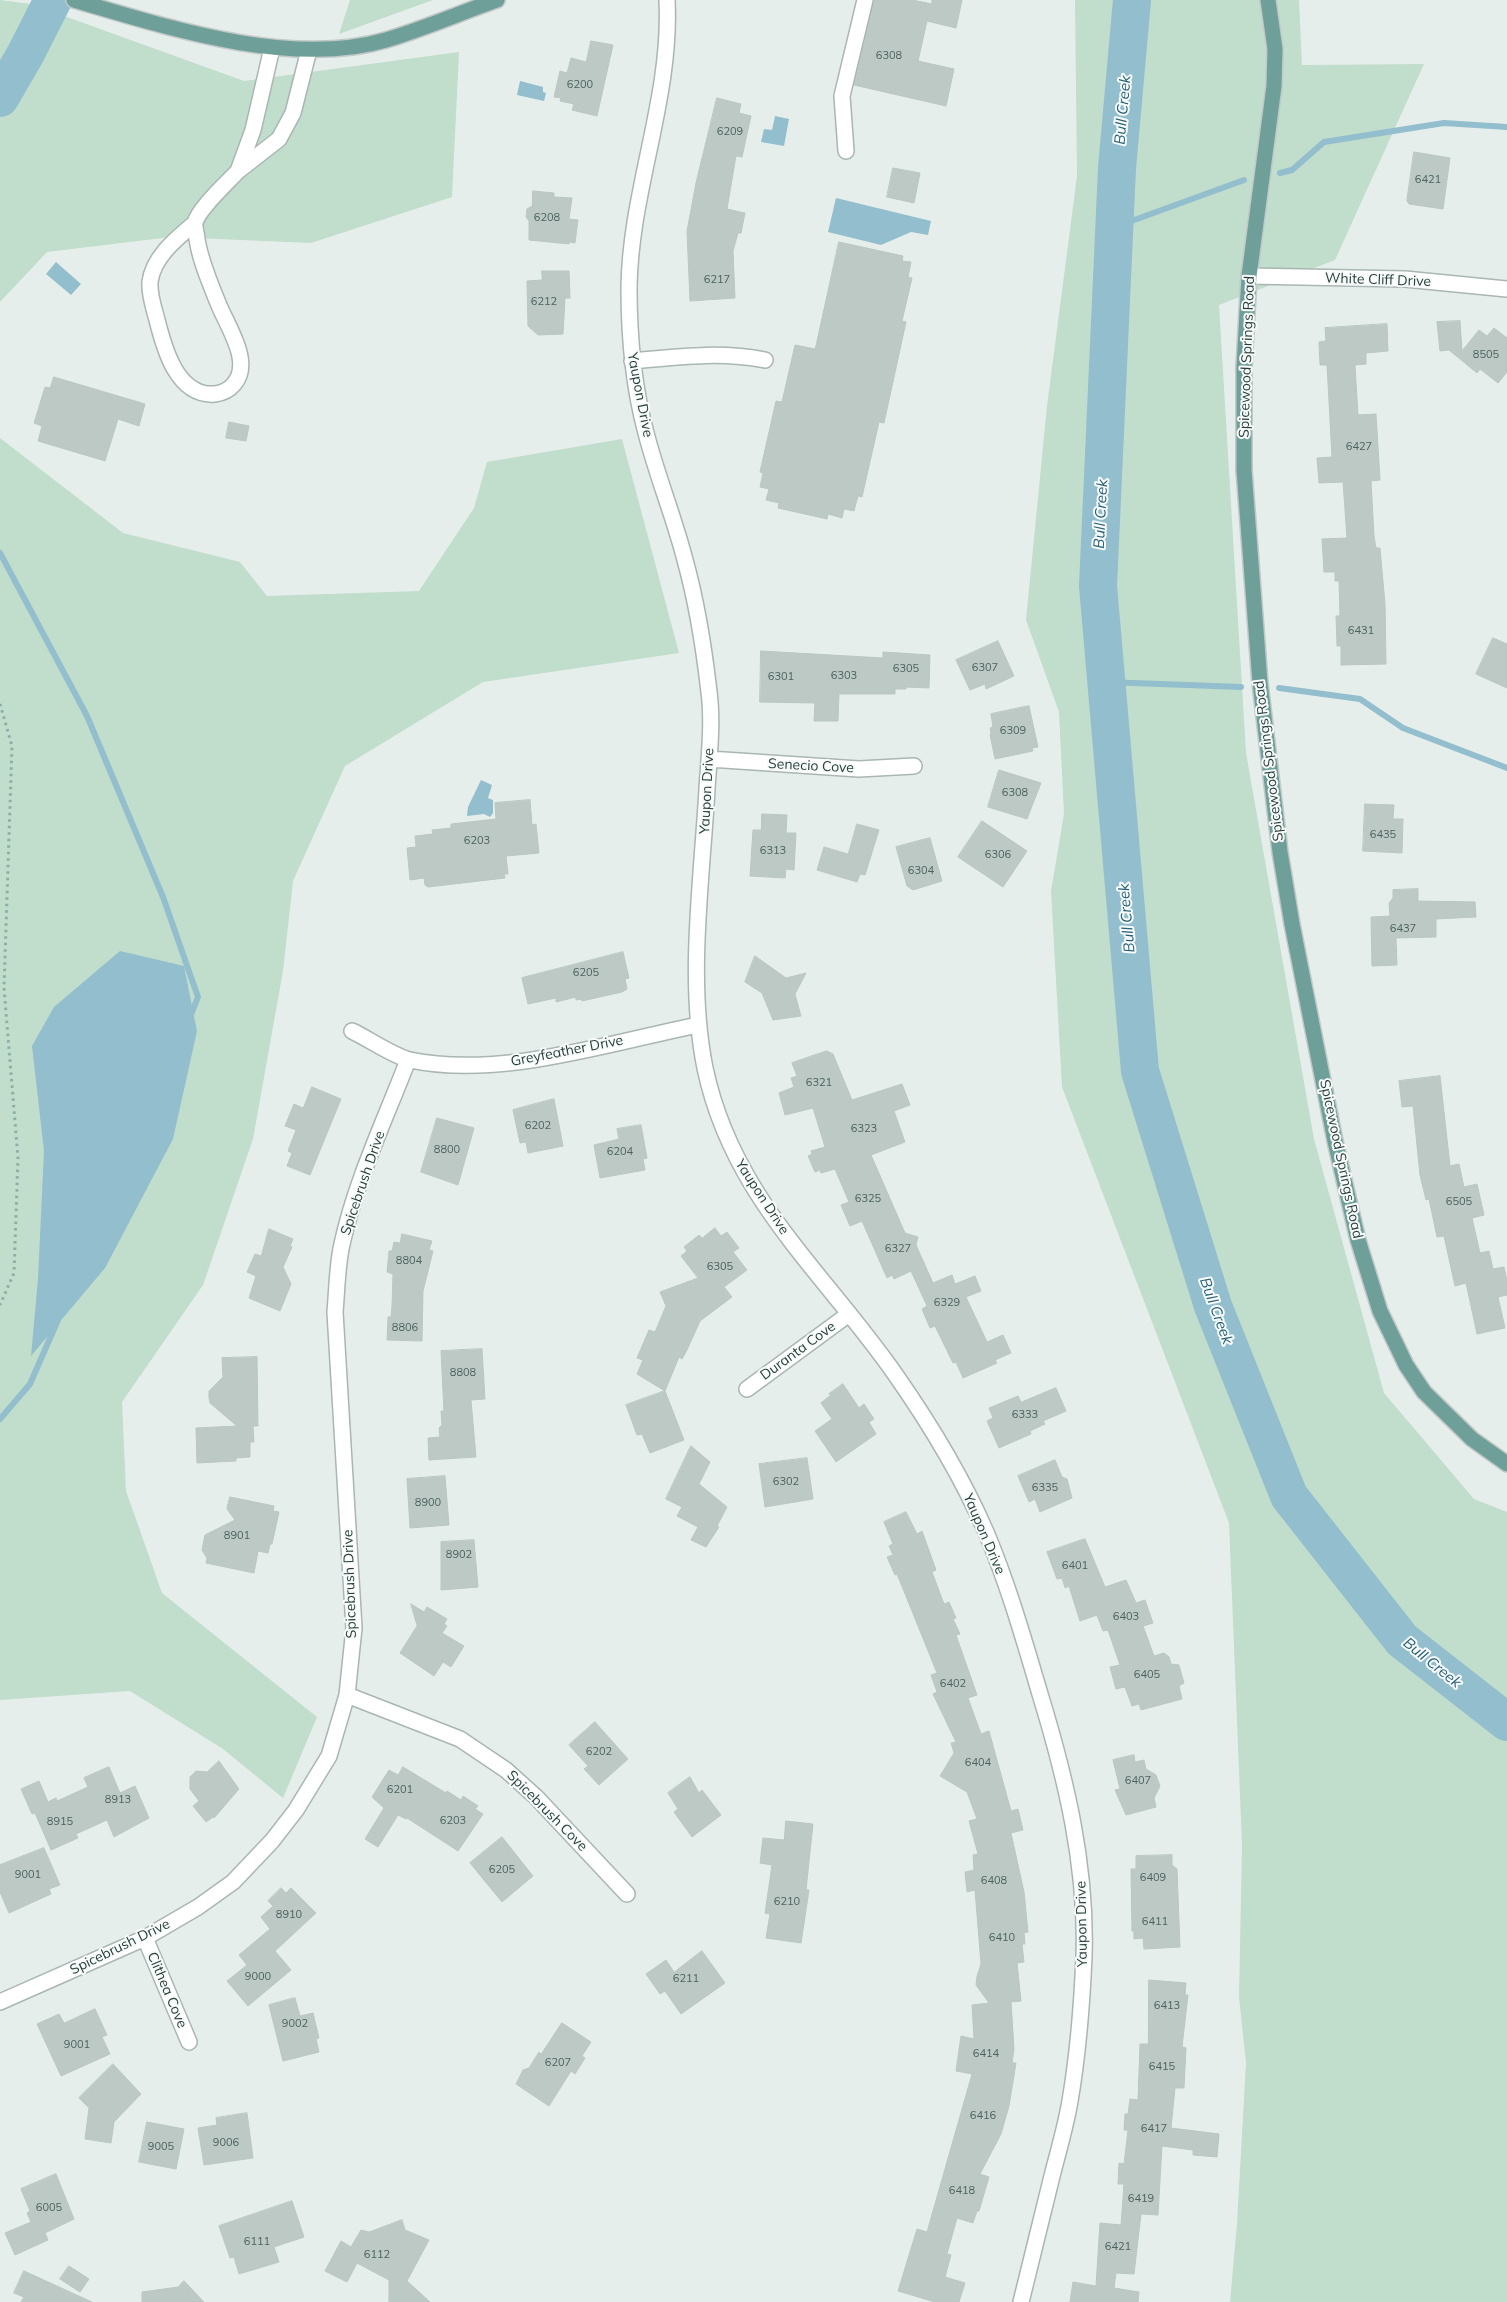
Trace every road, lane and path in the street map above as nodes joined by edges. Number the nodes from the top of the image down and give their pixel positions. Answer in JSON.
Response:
{"nodes":[{"id":1,"x":74,"y":0,"type":"edge"},
{"id":2,"x":497,"y":0,"type":"edge"},
{"id":3,"x":667,"y":0,"type":"edge"},
{"id":4,"x":865,"y":0,"type":"edge"},
{"id":5,"x":1268,"y":0,"type":"edge"},
{"id":6,"x":272,"y":48,"type":"junction"},
{"id":7,"x":309,"y":50,"type":"junction"},
{"id":8,"x":846,"y":151,"type":"dead end"},
{"id":9,"x":238,"y":170,"type":"junction"},
{"id":10,"x":195,"y":224,"type":"junction"},
{"id":11,"x":1249,"y":276,"type":"junction"},
{"id":12,"x":1507,"y":289,"type":"edge"},
{"id":13,"x":765,"y":360,"type":"dead end"},
{"id":14,"x":632,"y":361,"type":"junction"},
{"id":15,"x":0,"y":704,"type":"edge"},
{"id":16,"x":709,"y":759,"type":"junction"},
{"id":17,"x":914,"y":766,"type":"dead end"},
{"id":18,"x":698,"y":1025,"type":"junction"},
{"id":19,"x":352,"y":1031,"type":"dead end"},
{"id":20,"x":408,"y":1060,"type":"junction"},
{"id":21,"x":0,"y":1305,"type":"edge"},
{"id":22,"x":849,"y":1314,"type":"junction"},
{"id":23,"x":747,"y":1389,"type":"dead end"},
{"id":24,"x":1507,"y":1464,"type":"edge"},
{"id":25,"x":347,"y":1695,"type":"junction"},
{"id":26,"x":627,"y":1894,"type":"dead end"},
{"id":27,"x":145,"y":1938,"type":"junction"},
{"id":28,"x":0,"y":2002,"type":"edge"},
{"id":29,"x":189,"y":2042,"type":"dead end"},
{"id":30,"x":1021,"y":2302,"type":"edge"}],
"edges":[{"from":1,"to":6,"type":"main road"},
{"from":2,"to":7,"type":"main road"},
{"from":3,"to":14,"type":"street","name":"Yaupon Drive"},
{"from":4,"to":8,"type":"street"},
{"from":5,"to":11,"type":"main road","name":"Spicewood Springs Road"},
{"from":6,"to":7,"type":"main road"},
{"from":6,"to":9,"type":"street"},
{"from":7,"to":9,"type":"street"},
{"from":9,"to":10,"type":"street"},
{"from":10,"to":10,"type":"street"},
{"from":11,"to":12,"type":"street","name":"White Cliff Drive"},
{"from":11,"to":24,"type":"main road","name":"Spicewood Springs Road"},
{"from":13,"to":14,"type":"street"},
{"from":14,"to":16,"type":"street","name":"Yaupon Drive"},
{"from":15,"to":21,"type":"path"},
{"from":16,"to":17,"type":"street","name":"Senecio Cove"},
{"from":16,"to":18,"type":"street","name":"Yaupon Drive"},
{"from":18,"to":20,"type":"street","name":"Greyfeather Drive"},
{"from":18,"to":22,"type":"street","name":"Yaupon Drive"},
{"from":19,"to":20,"type":"street","name":"Greyfeather Drive"},
{"from":20,"to":25,"type":"street","name":"Spicebrush Drive"},
{"from":22,"to":23,"type":"street","name":"Duranta Cove"},
{"from":22,"to":30,"type":"street","name":"Yaupon Drive"},
{"from":25,"to":26,"type":"street","name":"Spicebrush Cove"},
{"from":25,"to":27,"type":"street","name":"Spicebrush Drive"},
{"from":27,"to":28,"type":"street","name":"Spicebrush Drive"},
{"from":27,"to":29,"type":"street","name":"Clithea Cove"}]}
